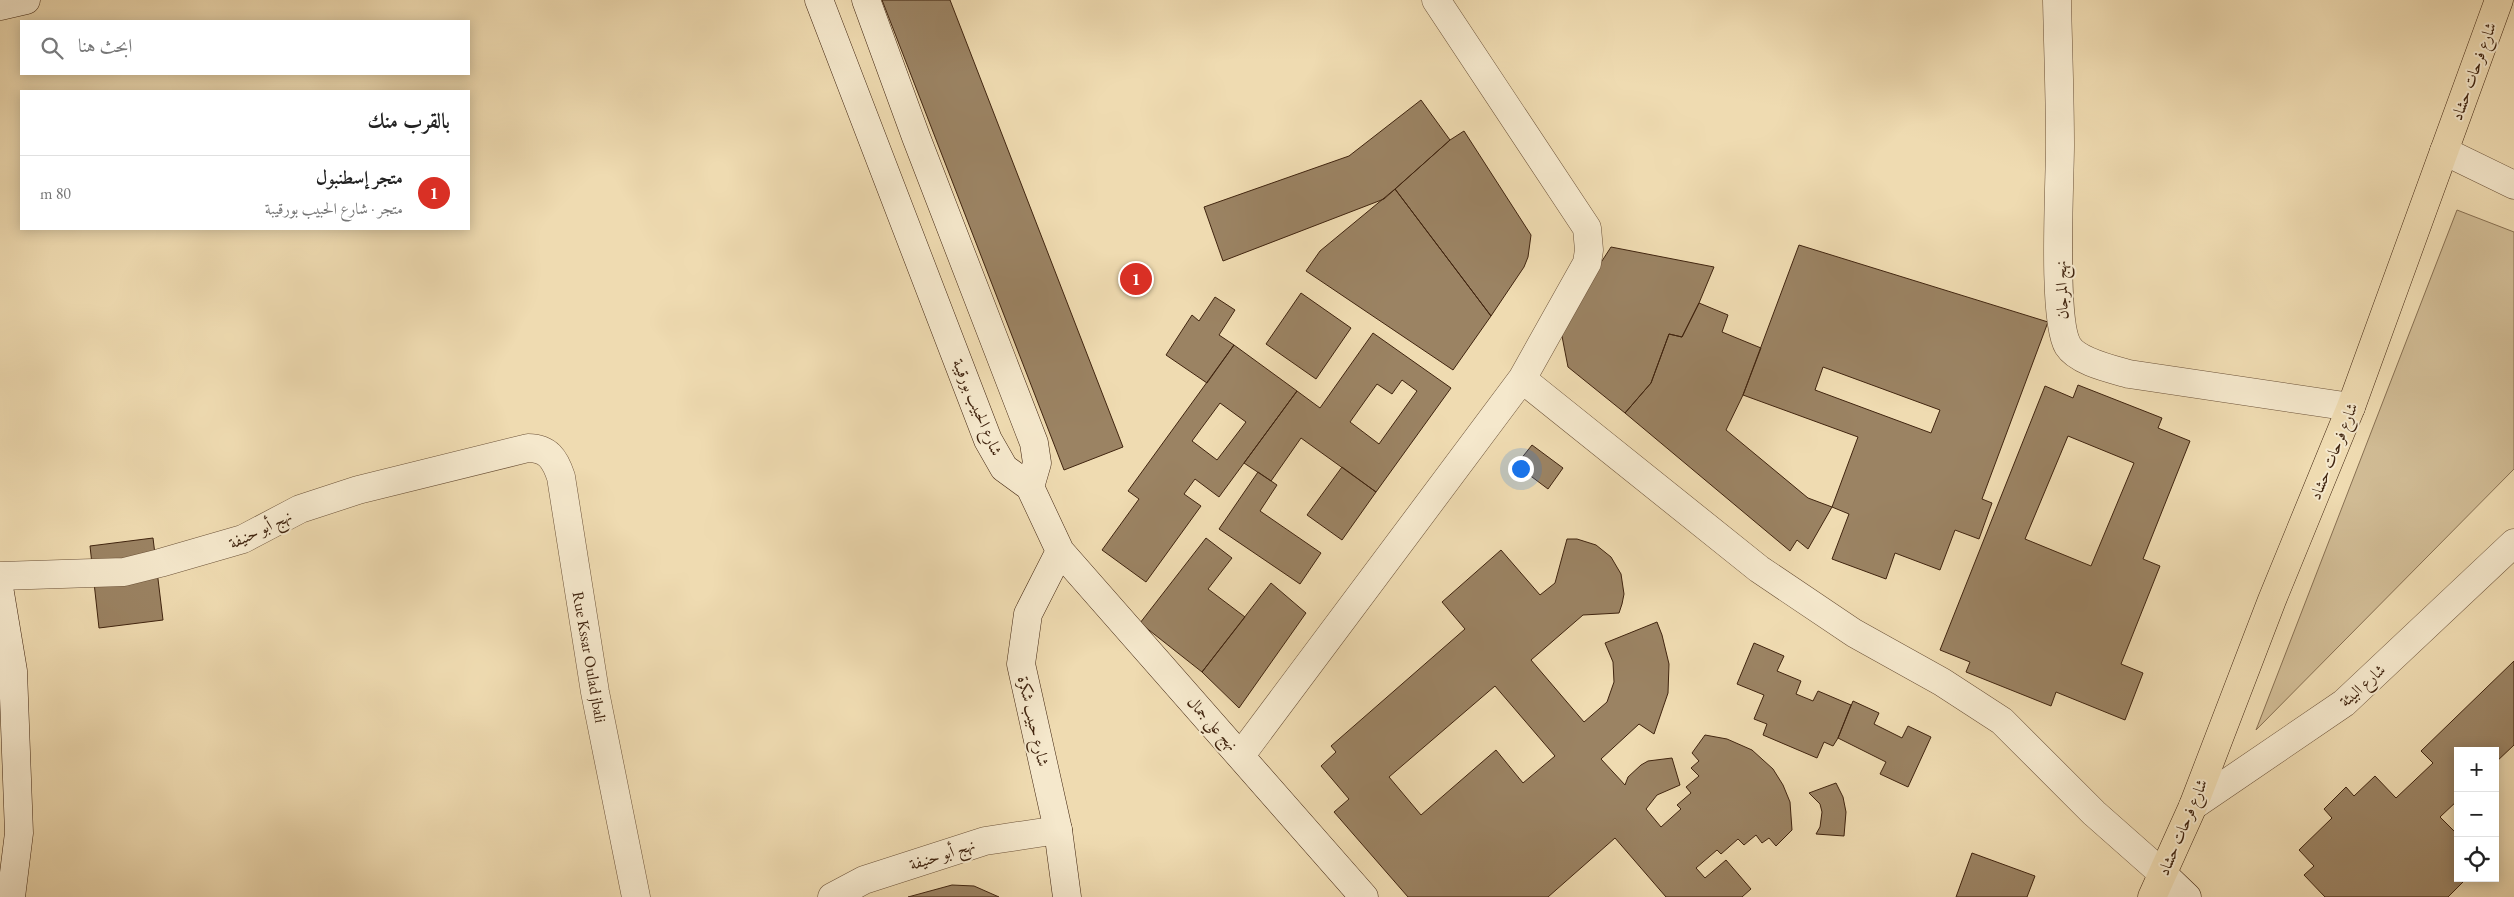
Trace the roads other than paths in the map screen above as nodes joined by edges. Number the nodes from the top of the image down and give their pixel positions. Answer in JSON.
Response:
{"nodes":[{"id":1,"x":26,"y":0,"type":"edge"},
{"id":2,"x":819,"y":0,"type":"edge"},
{"id":3,"x":866,"y":0,"type":"edge"},
{"id":4,"x":1436,"y":0,"type":"edge"},
{"id":5,"x":2057,"y":0,"type":"edge"},
{"id":6,"x":2499,"y":0,"type":"edge"},
{"id":7,"x":0,"y":6,"type":"edge"},
{"id":8,"x":2444,"y":151,"type":"junction"},
{"id":9,"x":2514,"y":185,"type":"edge"},
{"id":10,"x":1522,"y":379,"type":"junction"},
{"id":11,"x":2351,"y":407,"type":"junction"},
{"id":12,"x":515,"y":452,"type":"joint"},
{"id":13,"x":1030,"y":487,"type":"junction"},
{"id":14,"x":2514,"y":543,"type":"edge"},
{"id":15,"x":1060,"y":551,"type":"junction"},
{"id":16,"x":0,"y":576,"type":"edge"},
{"id":17,"x":0,"y":593,"type":"edge"},
{"id":18,"x":1241,"y":755,"type":"junction"},
{"id":19,"x":2193,"y":806,"type":"junction"},
{"id":20,"x":1058,"y":830,"type":"junction"},
{"id":21,"x":2157,"y":886,"type":"edge"},
{"id":22,"x":11,"y":897,"type":"edge"},
{"id":23,"x":636,"y":897,"type":"edge"},
{"id":24,"x":832,"y":897,"type":"edge"},
{"id":25,"x":1067,"y":897,"type":"edge"},
{"id":26,"x":1364,"y":897,"type":"edge"},
{"id":27,"x":2187,"y":897,"type":"edge"}],
"edges":[{"from":1,"to":7,"type":"street"},
{"from":2,"to":13,"type":"street","name":"شارع الحبيب بورقيبة"},
{"from":3,"to":13,"type":"street"},
{"from":4,"to":10,"type":"street"},
{"from":5,"to":11,"type":"street","name":"نهج المرجان"},
{"from":6,"to":8,"type":"main road","name":"شارع فرحات حشاد"},
{"from":8,"to":9,"type":"street"},
{"from":8,"to":11,"type":"main road","name":"شارع فرحات حشاد"},
{"from":10,"to":18,"type":"street"},
{"from":10,"to":21,"type":"street"},
{"from":11,"to":19,"type":"main road","name":"شارع فرحات حشاد"},
{"from":12,"to":16,"type":"street","name":"نهج أبو حنيفة"},
{"from":12,"to":23,"type":"street","name":"Rue Kssar Oulad jbali"},
{"from":13,"to":15,"type":"street","name":"نهج علي جمال"},
{"from":14,"to":19,"type":"street","name":"شارع البيئة"},
{"from":15,"to":18,"type":"street","name":"نهج علي جمال"},
{"from":15,"to":20,"type":"street","name":"شارع حبيب شكرة"},
{"from":17,"to":22,"type":"street"},
{"from":18,"to":26,"type":"street","name":"نهج علي جمال"},
{"from":19,"to":21,"type":"main road","name":"شارع فرحات حشاد"},
{"from":20,"to":24,"type":"street","name":"نهج أبو حنيفة"},
{"from":20,"to":25,"type":"street","name":"شارع حبيب شكرة"},
{"from":21,"to":27,"type":"street"}]}
